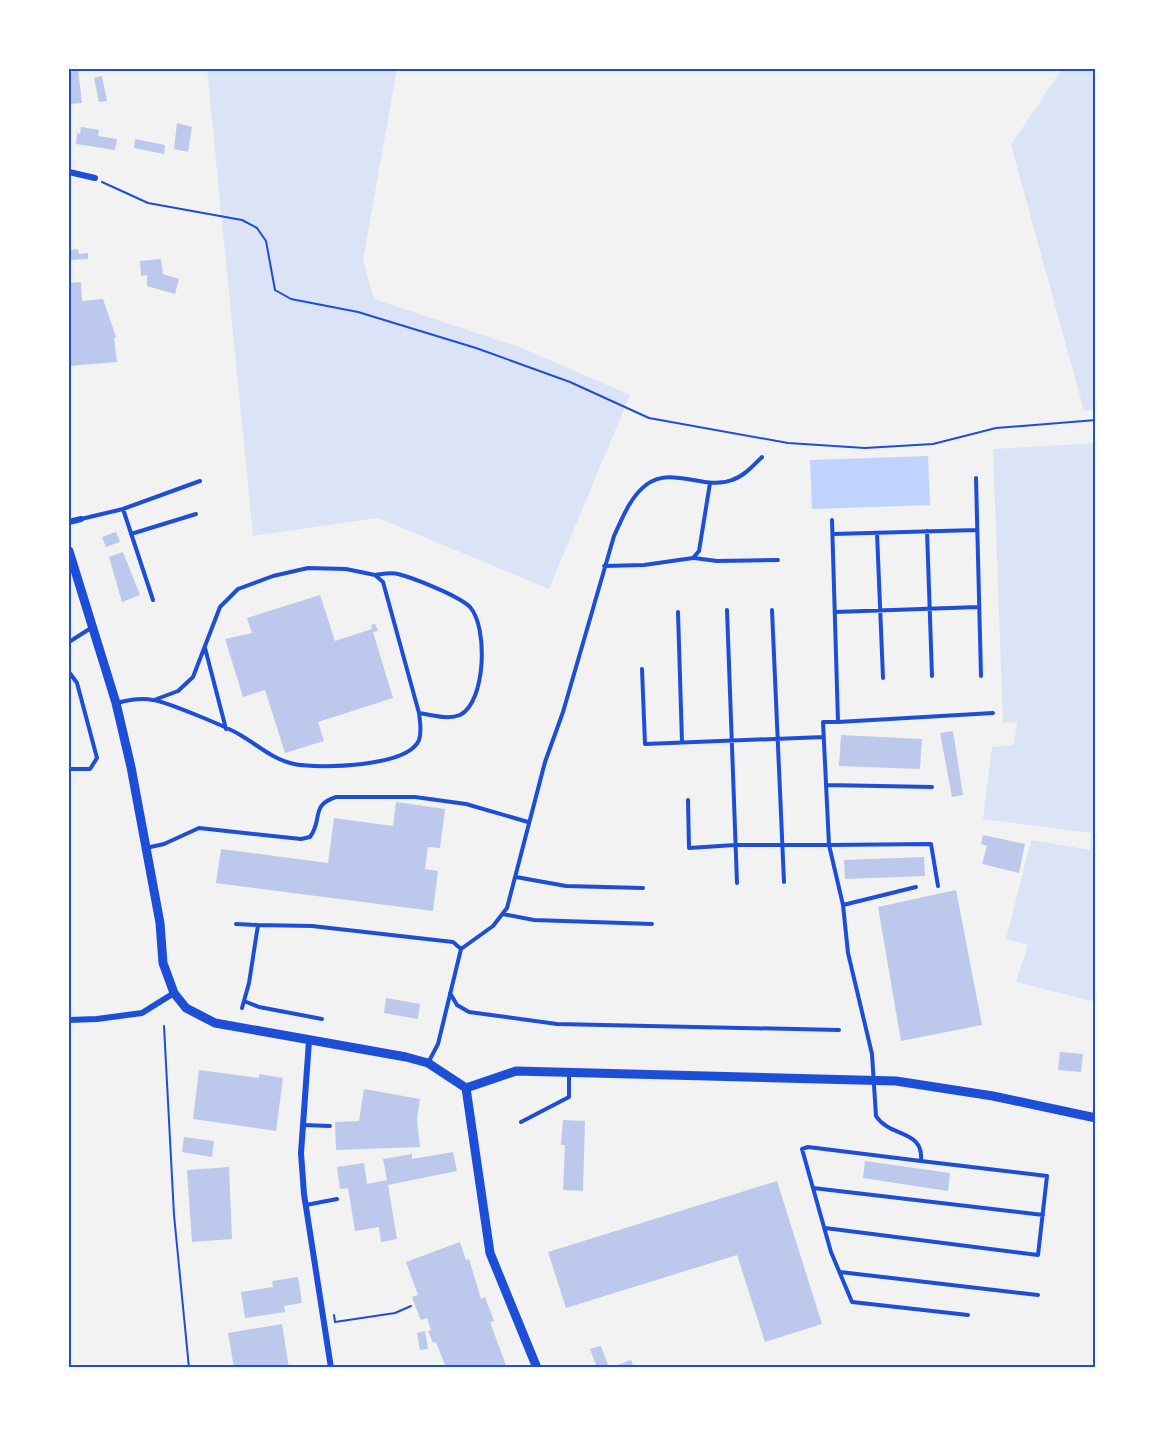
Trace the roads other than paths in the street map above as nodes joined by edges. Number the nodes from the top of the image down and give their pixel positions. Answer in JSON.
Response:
{"nodes":[{"id":1,"x":69,"y":172,"type":"edge"},
{"id":2,"x":95,"y":178,"type":"road end"},
{"id":3,"x":762,"y":457,"type":"dead end"},
{"id":4,"x":976,"y":478,"type":"dead end"},
{"id":5,"x":200,"y":481,"type":"dead end"},
{"id":6,"x":710,"y":483,"type":"junction"},
{"id":7,"x":123,"y":509,"type":"junction"},
{"id":8,"x":196,"y":514,"type":"dead end"},
{"id":9,"x":81,"y":519,"type":"joint"},
{"id":10,"x":832,"y":520,"type":"dead end"},
{"id":11,"x":69,"y":522,"type":"edge"},
{"id":12,"x":977,"y":530,"type":"junction"},
{"id":13,"x":927,"y":531,"type":"junction"},
{"id":14,"x":877,"y":533,"type":"junction"},
{"id":15,"x":131,"y":534,"type":"junction"},
{"id":16,"x":833,"y":534,"type":"junction"},
{"id":17,"x":69,"y":551,"type":"edge"},
{"id":18,"x":693,"y":558,"type":"junction"},
{"id":19,"x":778,"y":560,"type":"dead end"},
{"id":20,"x":604,"y":566,"type":"junction"},
{"id":21,"x":375,"y":575,"type":"junction"},
{"id":22,"x":153,"y":600,"type":"dead end"},
{"id":23,"x":979,"y":607,"type":"junction"},
{"id":24,"x":930,"y":609,"type":"junction"},
{"id":25,"x":727,"y":610,"type":"dead end"},
{"id":26,"x":772,"y":610,"type":"dead end"},
{"id":27,"x":880,"y":610,"type":"junction"},
{"id":28,"x":678,"y":612,"type":"dead end"},
{"id":29,"x":835,"y":612,"type":"junction"},
{"id":30,"x":94,"y":627,"type":"junction"},
{"id":31,"x":69,"y":642,"type":"edge"},
{"id":32,"x":205,"y":647,"type":"junction"},
{"id":33,"x":642,"y":669,"type":"dead end"},
{"id":34,"x":69,"y":672,"type":"edge"},
{"id":35,"x":932,"y":676,"type":"dead end"},
{"id":36,"x":981,"y":676,"type":"dead end"},
{"id":37,"x":883,"y":678,"type":"dead end"},
{"id":38,"x":154,"y":700,"type":"junction"},
{"id":39,"x":116,"y":703,"type":"junction"},
{"id":40,"x":419,"y":713,"type":"junction"},
{"id":41,"x":993,"y":713,"type":"dead end"},
{"id":42,"x":838,"y":722,"type":"junction"},
{"id":43,"x":226,"y":729,"type":"junction"},
{"id":44,"x":824,"y":737,"type":"junction"},
{"id":45,"x":779,"y":739,"type":"junction"},
{"id":46,"x":731,"y":741,"type":"junction"},
{"id":47,"x":682,"y":742,"type":"junction"},
{"id":48,"x":69,"y":769,"type":"edge"},
{"id":49,"x":826,"y":785,"type":"junction"},
{"id":50,"x":932,"y":787,"type":"dead end"},
{"id":51,"x":688,"y":800,"type":"dead end"},
{"id":52,"x":528,"y":822,"type":"junction"},
{"id":53,"x":735,"y":845,"type":"junction"},
{"id":54,"x":783,"y":845,"type":"junction"},
{"id":55,"x":830,"y":845,"type":"junction"},
{"id":56,"x":146,"y":848,"type":"junction"},
{"id":57,"x":516,"y":877,"type":"junction"},
{"id":58,"x":784,"y":882,"type":"dead end"},
{"id":59,"x":736,"y":883,"type":"dead end"},
{"id":60,"x":938,"y":886,"type":"dead end"},
{"id":61,"x":916,"y":887,"type":"dead end"},
{"id":62,"x":643,"y":888,"type":"dead end"},
{"id":63,"x":843,"y":905,"type":"junction"},
{"id":64,"x":503,"y":914,"type":"junction"},
{"id":65,"x":236,"y":924,"type":"dead end"},
{"id":66,"x":652,"y":924,"type":"dead end"},
{"id":67,"x":258,"y":925,"type":"junction"},
{"id":68,"x":461,"y":949,"type":"junction"},
{"id":69,"x":174,"y":993,"type":"junction"},
{"id":70,"x":450,"y":993,"type":"junction"},
{"id":71,"x":244,"y":1001,"type":"junction"},
{"id":72,"x":242,"y":1008,"type":"dead end"},
{"id":73,"x":321,"y":1019,"type":"dead end"},
{"id":74,"x":69,"y":1020,"type":"edge"},
{"id":75,"x":839,"y":1030,"type":"dead end"},
{"id":76,"x":309,"y":1041,"type":"junction"},
{"id":77,"x":428,"y":1063,"type":"junction"},
{"id":78,"x":569,"y":1073,"type":"junction"},
{"id":79,"x":874,"y":1079,"type":"junction"},
{"id":80,"x":466,"y":1088,"type":"junction"},
{"id":81,"x":1096,"y":1118,"type":"edge"},
{"id":82,"x":521,"y":1122,"type":"dead end"},
{"id":83,"x":303,"y":1125,"type":"junction"},
{"id":84,"x":330,"y":1126,"type":"dead end"},
{"id":85,"x":921,"y":1161,"type":"junction"},
{"id":86,"x":813,"y":1188,"type":"junction"},
{"id":87,"x":337,"y":1199,"type":"dead end"},
{"id":88,"x":305,"y":1205,"type":"junction"},
{"id":89,"x":1043,"y":1215,"type":"junction"},
{"id":90,"x":825,"y":1228,"type":"junction"},
{"id":91,"x":840,"y":1272,"type":"junction"},
{"id":92,"x":1038,"y":1295,"type":"dead end"},
{"id":93,"x":968,"y":1315,"type":"dead end"},
{"id":94,"x":331,"y":1368,"type":"edge"},
{"id":95,"x":537,"y":1368,"type":"edge"}],
"edges":[{"from":1,"to":2,"type":"street"},
{"from":3,"to":6,"type":"lane"},
{"from":4,"to":12,"type":"lane"},
{"from":5,"to":7,"type":"lane"},
{"from":6,"to":18,"type":"lane"},
{"from":6,"to":20,"type":"lane"},
{"from":7,"to":9,"type":"lane"},
{"from":7,"to":15,"type":"lane"},
{"from":8,"to":15,"type":"lane"},
{"from":9,"to":11,"type":"street"},
{"from":10,"to":16,"type":"lane"},
{"from":12,"to":13,"type":"lane"},
{"from":12,"to":23,"type":"lane"},
{"from":13,"to":14,"type":"lane"},
{"from":13,"to":24,"type":"lane"},
{"from":14,"to":16,"type":"lane"},
{"from":14,"to":27,"type":"lane"},
{"from":15,"to":22,"type":"lane"},
{"from":16,"to":29,"type":"lane"},
{"from":17,"to":30,"type":"street"},
{"from":18,"to":19,"type":"lane"},
{"from":18,"to":20,"type":"lane"},
{"from":20,"to":52,"type":"lane"},
{"from":21,"to":32,"type":"lane"},
{"from":21,"to":40,"type":"lane"},
{"from":21,"to":40,"type":"lane"},
{"from":23,"to":24,"type":"lane"},
{"from":23,"to":36,"type":"lane"},
{"from":24,"to":27,"type":"lane"},
{"from":24,"to":35,"type":"lane"},
{"from":25,"to":46,"type":"lane"},
{"from":26,"to":45,"type":"lane"},
{"from":27,"to":29,"type":"lane"},
{"from":27,"to":37,"type":"lane"},
{"from":28,"to":47,"type":"lane"},
{"from":29,"to":42,"type":"lane"},
{"from":30,"to":31,"type":"lane"},
{"from":30,"to":39,"type":"street"},
{"from":32,"to":38,"type":"lane"},
{"from":32,"to":43,"type":"lane"},
{"from":33,"to":47,"type":"lane"},
{"from":34,"to":48,"type":"lane"},
{"from":38,"to":39,"type":"lane"},
{"from":38,"to":43,"type":"lane"},
{"from":39,"to":56,"type":"street"},
{"from":40,"to":43,"type":"lane"},
{"from":41,"to":42,"type":"lane"},
{"from":42,"to":44,"type":"lane"},
{"from":44,"to":45,"type":"lane"},
{"from":44,"to":49,"type":"lane"},
{"from":45,"to":46,"type":"lane"},
{"from":45,"to":54,"type":"lane"},
{"from":46,"to":47,"type":"lane"},
{"from":46,"to":53,"type":"lane"},
{"from":49,"to":50,"type":"lane"},
{"from":49,"to":55,"type":"lane"},
{"from":51,"to":53,"type":"lane"},
{"from":52,"to":56,"type":"lane"},
{"from":52,"to":57,"type":"lane"},
{"from":53,"to":54,"type":"lane"},
{"from":53,"to":59,"type":"lane"},
{"from":54,"to":55,"type":"lane"},
{"from":54,"to":58,"type":"lane"},
{"from":55,"to":60,"type":"lane"},
{"from":55,"to":63,"type":"lane"},
{"from":56,"to":69,"type":"street"},
{"from":57,"to":62,"type":"lane"},
{"from":57,"to":64,"type":"lane"},
{"from":61,"to":63,"type":"lane"},
{"from":63,"to":79,"type":"lane"},
{"from":64,"to":66,"type":"lane"},
{"from":64,"to":68,"type":"lane"},
{"from":65,"to":67,"type":"lane"},
{"from":67,"to":68,"type":"lane"},
{"from":67,"to":71,"type":"lane"},
{"from":68,"to":70,"type":"lane"},
{"from":69,"to":74,"type":"street"},
{"from":69,"to":76,"type":"street"},
{"from":70,"to":75,"type":"lane"},
{"from":70,"to":77,"type":"lane"},
{"from":71,"to":72,"type":"lane"},
{"from":71,"to":73,"type":"lane"},
{"from":76,"to":77,"type":"street"},
{"from":76,"to":83,"type":"street"},
{"from":77,"to":80,"type":"street"},
{"from":78,"to":79,"type":"street"},
{"from":78,"to":80,"type":"street"},
{"from":78,"to":82,"type":"lane"},
{"from":79,"to":81,"type":"street"},
{"from":79,"to":85,"type":"lane"},
{"from":80,"to":95,"type":"street"},
{"from":83,"to":84,"type":"lane"},
{"from":83,"to":88,"type":"street"},
{"from":85,"to":86,"type":"lane"},
{"from":85,"to":89,"type":"lane"},
{"from":86,"to":89,"type":"lane"},
{"from":86,"to":90,"type":"lane"},
{"from":87,"to":88,"type":"lane"},
{"from":88,"to":94,"type":"street"},
{"from":89,"to":90,"type":"lane"},
{"from":90,"to":91,"type":"lane"},
{"from":91,"to":92,"type":"lane"},
{"from":91,"to":93,"type":"lane"}]}
